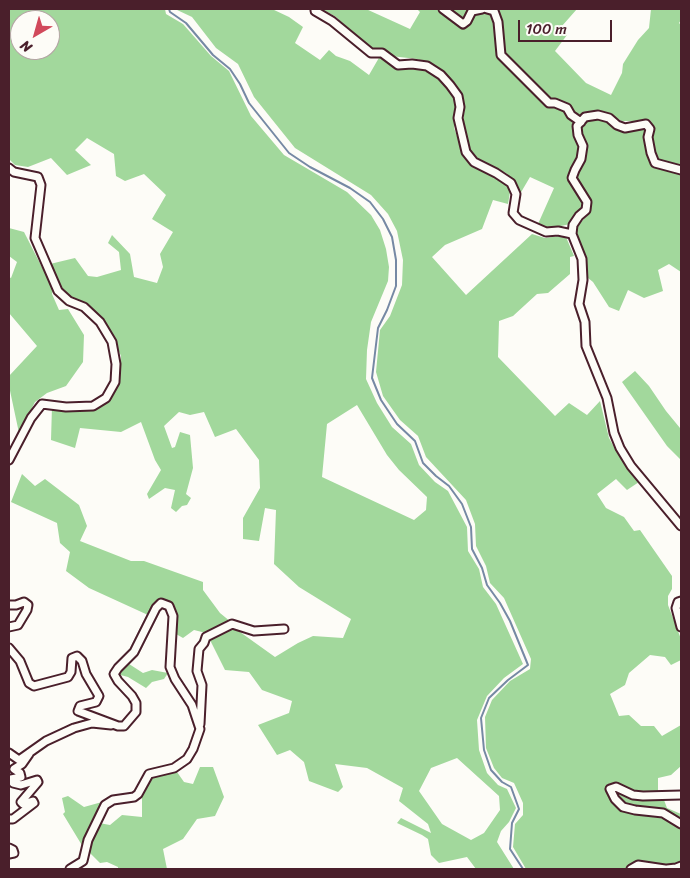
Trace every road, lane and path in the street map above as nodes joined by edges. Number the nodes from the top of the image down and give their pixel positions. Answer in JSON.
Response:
{"nodes":[{"id":1,"x":315,"y":9,"type":"edge"},
{"id":2,"x":443,"y":9,"type":"edge"},
{"id":3,"x":482,"y":9,"type":"edge"},
{"id":4,"x":487,"y":9,"type":"edge"},
{"id":5,"x":581,"y":122,"type":"junction"},
{"id":6,"x":9,"y":168,"type":"edge"},
{"id":7,"x":681,"y":170,"type":"edge"},
{"id":8,"x":572,"y":234,"type":"junction"},
{"id":9,"x":9,"y":460,"type":"edge"},
{"id":10,"x":681,"y":526,"type":"edge"},
{"id":11,"x":681,"y":601,"type":"edge"},
{"id":12,"x":9,"y":604,"type":"edge"},
{"id":13,"x":9,"y":627,"type":"edge"},
{"id":14,"x":681,"y":627,"type":"edge"},
{"id":15,"x":284,"y":629,"type":"dead end"},
{"id":16,"x":9,"y":648,"type":"edge"},
{"id":17,"x":118,"y":726,"type":"junction"},
{"id":18,"x":200,"y":729,"type":"junction"},
{"id":19,"x":9,"y":753,"type":"edge"},
{"id":20,"x":29,"y":754,"type":"junction"},
{"id":21,"x":681,"y":795,"type":"edge"},
{"id":22,"x":9,"y":819,"type":"edge"},
{"id":23,"x":681,"y":824,"type":"edge"},
{"id":24,"x":9,"y":848,"type":"edge"},
{"id":25,"x":9,"y":854,"type":"edge"},
{"id":26,"x":681,"y":866,"type":"edge"},
{"id":27,"x":70,"y":869,"type":"edge"},
{"id":28,"x":631,"y":869,"type":"edge"},
{"id":29,"x":666,"y":869,"type":"edge"}],
"edges":[{"from":1,"to":8,"type":"street"},
{"from":2,"to":3,"type":"street"},
{"from":4,"to":5,"type":"street"},
{"from":5,"to":7,"type":"street"},
{"from":5,"to":8,"type":"street"},
{"from":6,"to":9,"type":"street"},
{"from":8,"to":10,"type":"street"},
{"from":11,"to":14,"type":"street"},
{"from":12,"to":13,"type":"street"},
{"from":15,"to":18,"type":"street"},
{"from":16,"to":17,"type":"street"},
{"from":17,"to":18,"type":"street"},
{"from":17,"to":20,"type":"street"},
{"from":18,"to":27,"type":"street"},
{"from":19,"to":20,"type":"street"},
{"from":20,"to":22,"type":"street"},
{"from":21,"to":23,"type":"street"},
{"from":24,"to":25,"type":"street"},
{"from":26,"to":29,"type":"street"},
{"from":28,"to":29,"type":"street"}]}
